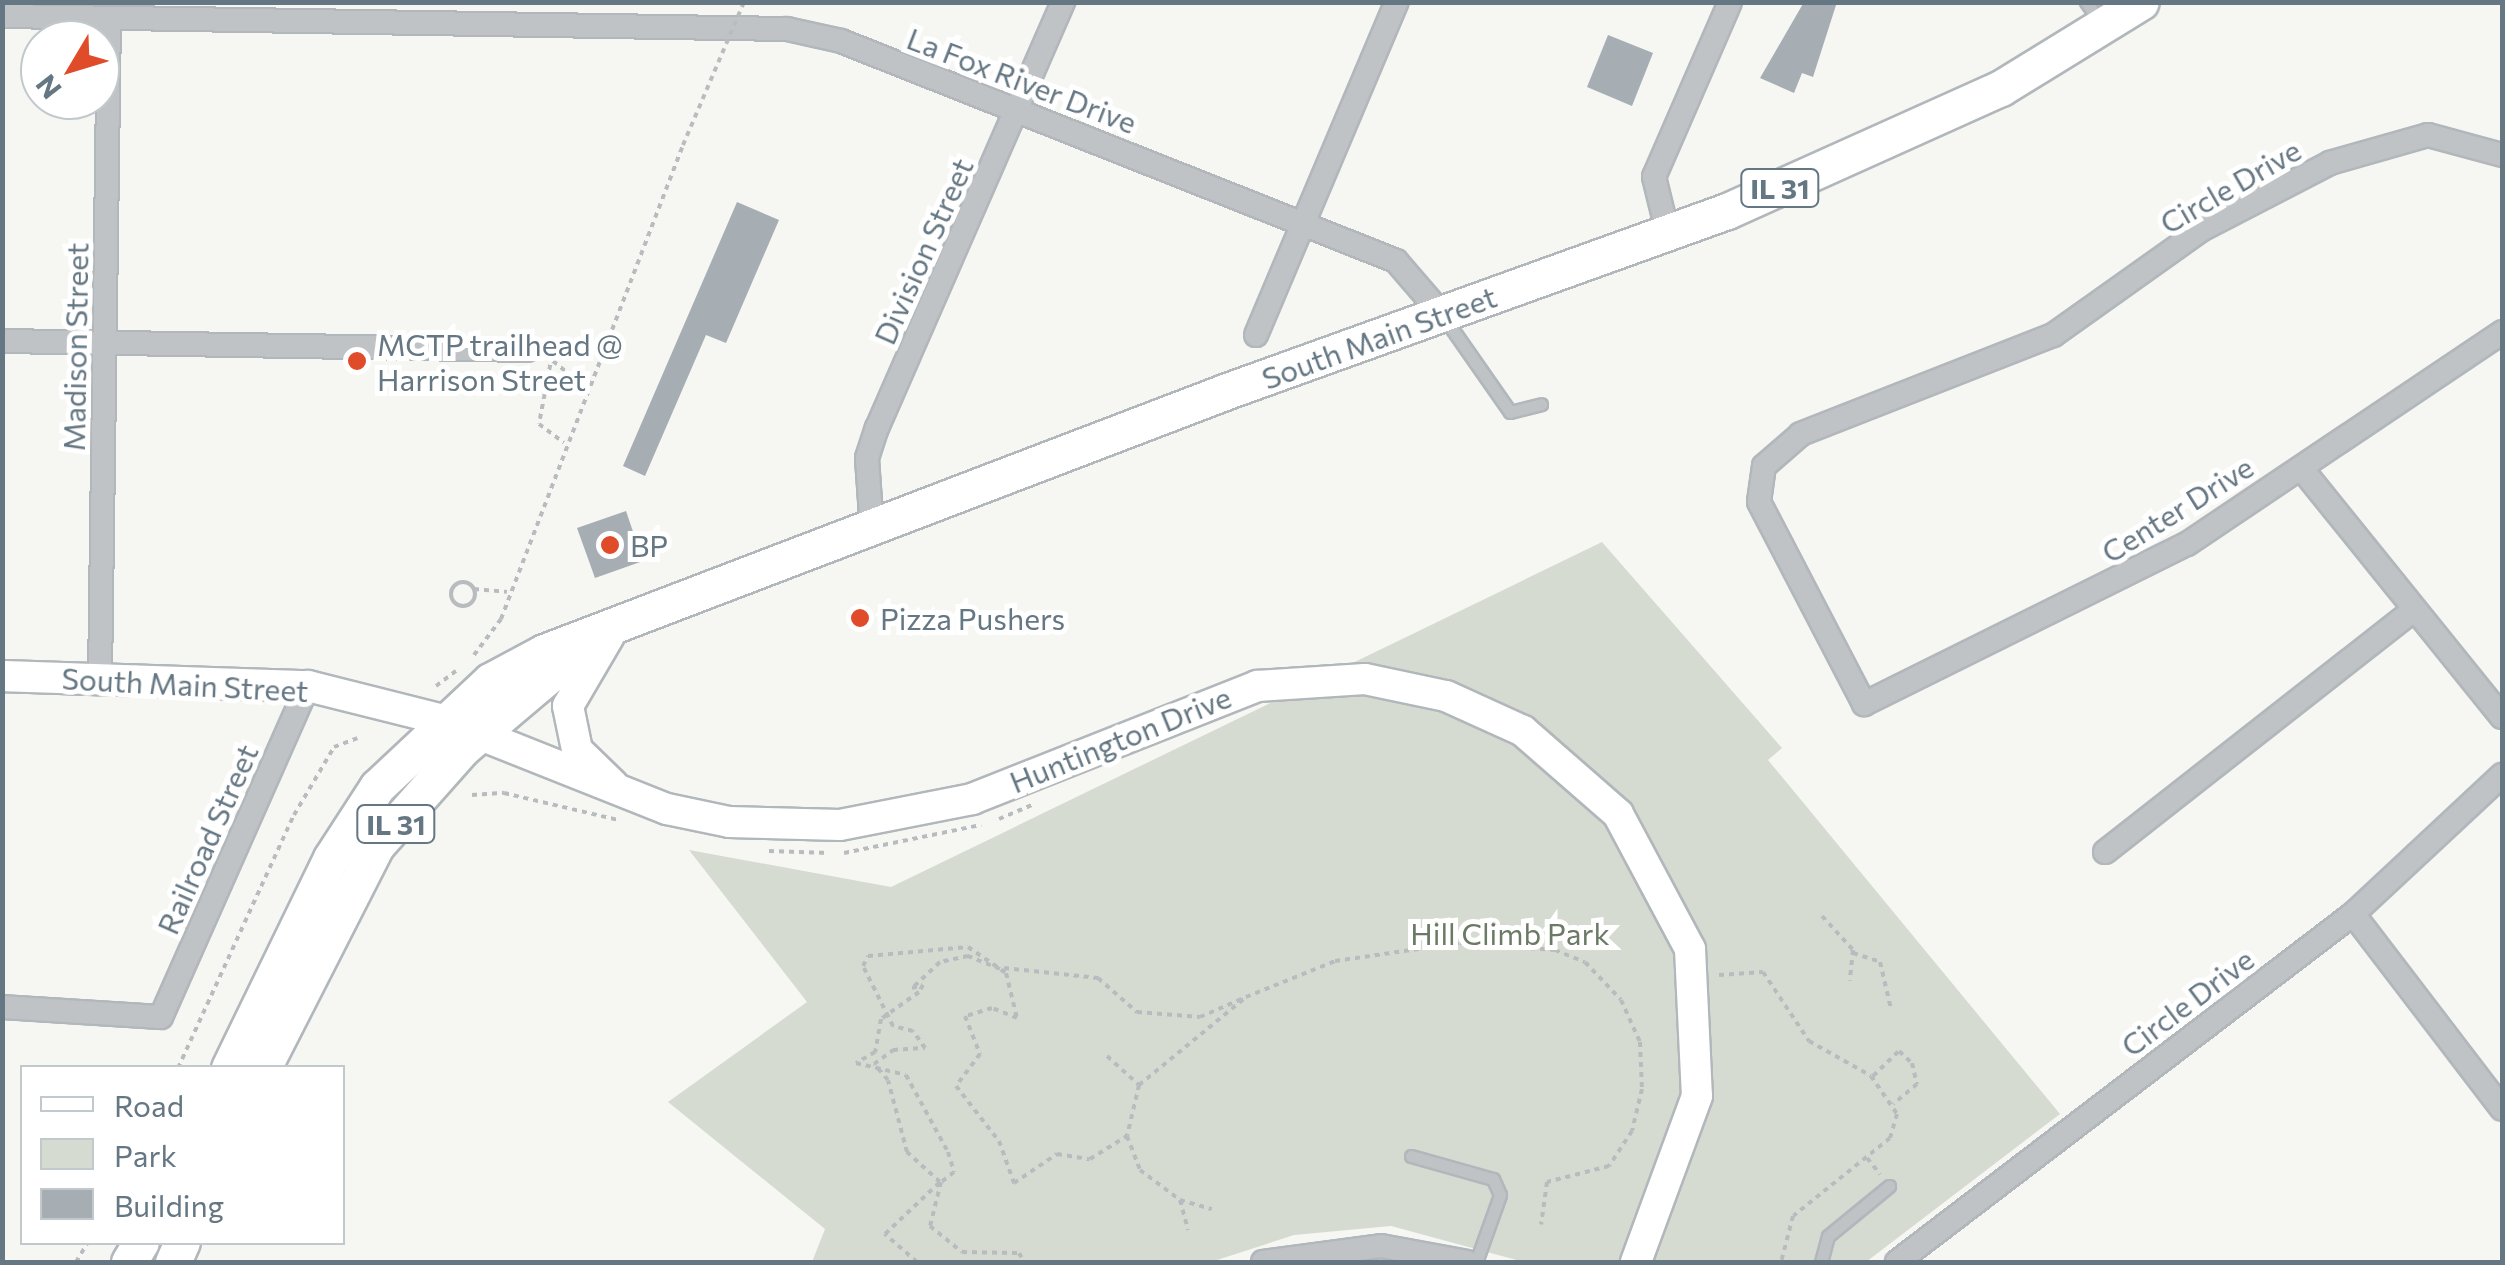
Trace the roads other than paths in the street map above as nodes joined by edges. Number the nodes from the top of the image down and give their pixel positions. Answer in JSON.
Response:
{"nodes":[{"id":1,"x":1062,"y":2,"type":"edge"},
{"id":2,"x":1397,"y":2,"type":"edge"},
{"id":3,"x":1730,"y":2,"type":"edge"},
{"id":4,"x":2141,"y":2,"type":"edge"},
{"id":5,"x":2095,"y":15,"type":"edge"},
{"id":6,"x":2,"y":16,"type":"edge"},
{"id":7,"x":109,"y":18,"type":"junction"},
{"id":8,"x":1016,"y":111,"type":"junction"},
{"id":9,"x":2502,"y":155,"type":"edge"},
{"id":10,"x":1300,"y":223,"type":"junction"},
{"id":11,"x":1668,"y":234,"type":"junction"},
{"id":12,"x":1440,"y":312,"type":"junction"},
{"id":13,"x":2502,"y":332,"type":"edge"},
{"id":14,"x":1256,"y":335,"type":"dead end"},
{"id":15,"x":2,"y":341,"type":"edge"},
{"id":16,"x":106,"y":342,"type":"junction"},
{"id":17,"x":527,"y":350,"type":"road end"},
{"id":18,"x":1541,"y":404,"type":"dead end"},
{"id":19,"x":2301,"y":468,"type":"junction"},
{"id":20,"x":872,"y":530,"type":"junction"},
{"id":21,"x":2414,"y":610,"type":"junction"},
{"id":22,"x":608,"y":628,"type":"junction"},
{"id":23,"x":2,"y":676,"type":"edge"},
{"id":24,"x":100,"y":678,"type":"junction"},
{"id":25,"x":308,"y":686,"type":"junction"},
{"id":26,"x":439,"y":703,"type":"junction"},
{"id":27,"x":1864,"y":704,"type":"joint"},
{"id":28,"x":2502,"y":717,"type":"edge"},
{"id":29,"x":480,"y":735,"type":"junction"},
{"id":30,"x":2502,"y":776,"type":"edge"},
{"id":31,"x":626,"y":808,"type":"junction"},
{"id":32,"x":2104,"y":852,"type":"dead end"},
{"id":33,"x":2353,"y":914,"type":"junction"},
{"id":34,"x":2,"y":1006,"type":"edge"},
{"id":35,"x":230,"y":1065,"type":"edge"},
{"id":36,"x":265,"y":1065,"type":"edge"},
{"id":37,"x":2502,"y":1109,"type":"edge"},
{"id":38,"x":1410,"y":1156,"type":"dead end"},
{"id":39,"x":1889,"y":1186,"type":"dead end"},
{"id":40,"x":1263,"y":1262,"type":"edge"},
{"id":41,"x":1467,"y":1262,"type":"edge"},
{"id":42,"x":1476,"y":1262,"type":"edge"},
{"id":43,"x":1636,"y":1262,"type":"edge"},
{"id":44,"x":1821,"y":1262,"type":"edge"},
{"id":45,"x":1897,"y":1262,"type":"edge"}],
"edges":[{"from":1,"to":8,"type":"street","name":"Division Street"},
{"from":2,"to":10,"type":"street"},
{"from":3,"to":11,"type":"street"},
{"from":4,"to":5,"type":"main road","name":"South Main Street","number":"IL 31"},
{"from":5,"to":11,"type":"main road","name":"South Main Street","number":"IL 31"},
{"from":6,"to":7,"type":"street","name":"La Fox River Drive"},
{"from":7,"to":8,"type":"street","name":"La Fox River Drive"},
{"from":7,"to":16,"type":"street","name":"Madison Street"},
{"from":8,"to":10,"type":"street","name":"La Fox River Drive"},
{"from":8,"to":20,"type":"street","name":"Division Street"},
{"from":9,"to":27,"type":"street","name":"Circle Drive"},
{"from":10,"to":12,"type":"street","name":"La Fox River Drive"},
{"from":10,"to":14,"type":"street"},
{"from":11,"to":12,"type":"main road","name":"South Main Street","number":"IL 31"},
{"from":12,"to":18,"type":"lane"},
{"from":12,"to":20,"type":"main road","name":"South Main Street","number":"IL 31"},
{"from":13,"to":19,"type":"street","name":"Center Drive"},
{"from":15,"to":16,"type":"street"},
{"from":16,"to":17,"type":"street"},
{"from":16,"to":24,"type":"street","name":"Madison Street"},
{"from":19,"to":21,"type":"street"},
{"from":19,"to":27,"type":"street","name":"Center Drive"},
{"from":20,"to":22,"type":"main road","name":"South Main Street","number":"IL 31"},
{"from":21,"to":28,"type":"street"},
{"from":21,"to":32,"type":"street"},
{"from":22,"to":26,"type":"main road","number":"IL 31"},
{"from":22,"to":29,"type":"main road","number":"IL 31"},
{"from":22,"to":31,"type":"street"},
{"from":23,"to":24,"type":"street","name":"South Main Street"},
{"from":24,"to":25,"type":"street","name":"South Main Street"},
{"from":25,"to":26,"type":"street","name":"South Main Street"},
{"from":25,"to":34,"type":"street","name":"Railroad Street"},
{"from":26,"to":29,"type":"street","name":"South Main Street"},
{"from":26,"to":35,"type":"main road","number":"IL 31"},
{"from":29,"to":31,"type":"street","name":"Huntington Drive"},
{"from":29,"to":36,"type":"main road","number":"IL 31"},
{"from":30,"to":33,"type":"street","name":"Circle Drive"},
{"from":31,"to":43,"type":"street","name":"Huntington Drive"},
{"from":33,"to":37,"type":"street"},
{"from":33,"to":45,"type":"street","name":"Circle Drive"},
{"from":38,"to":42,"type":"lane"},
{"from":39,"to":44,"type":"lane"},
{"from":40,"to":41,"type":"street"}]}
